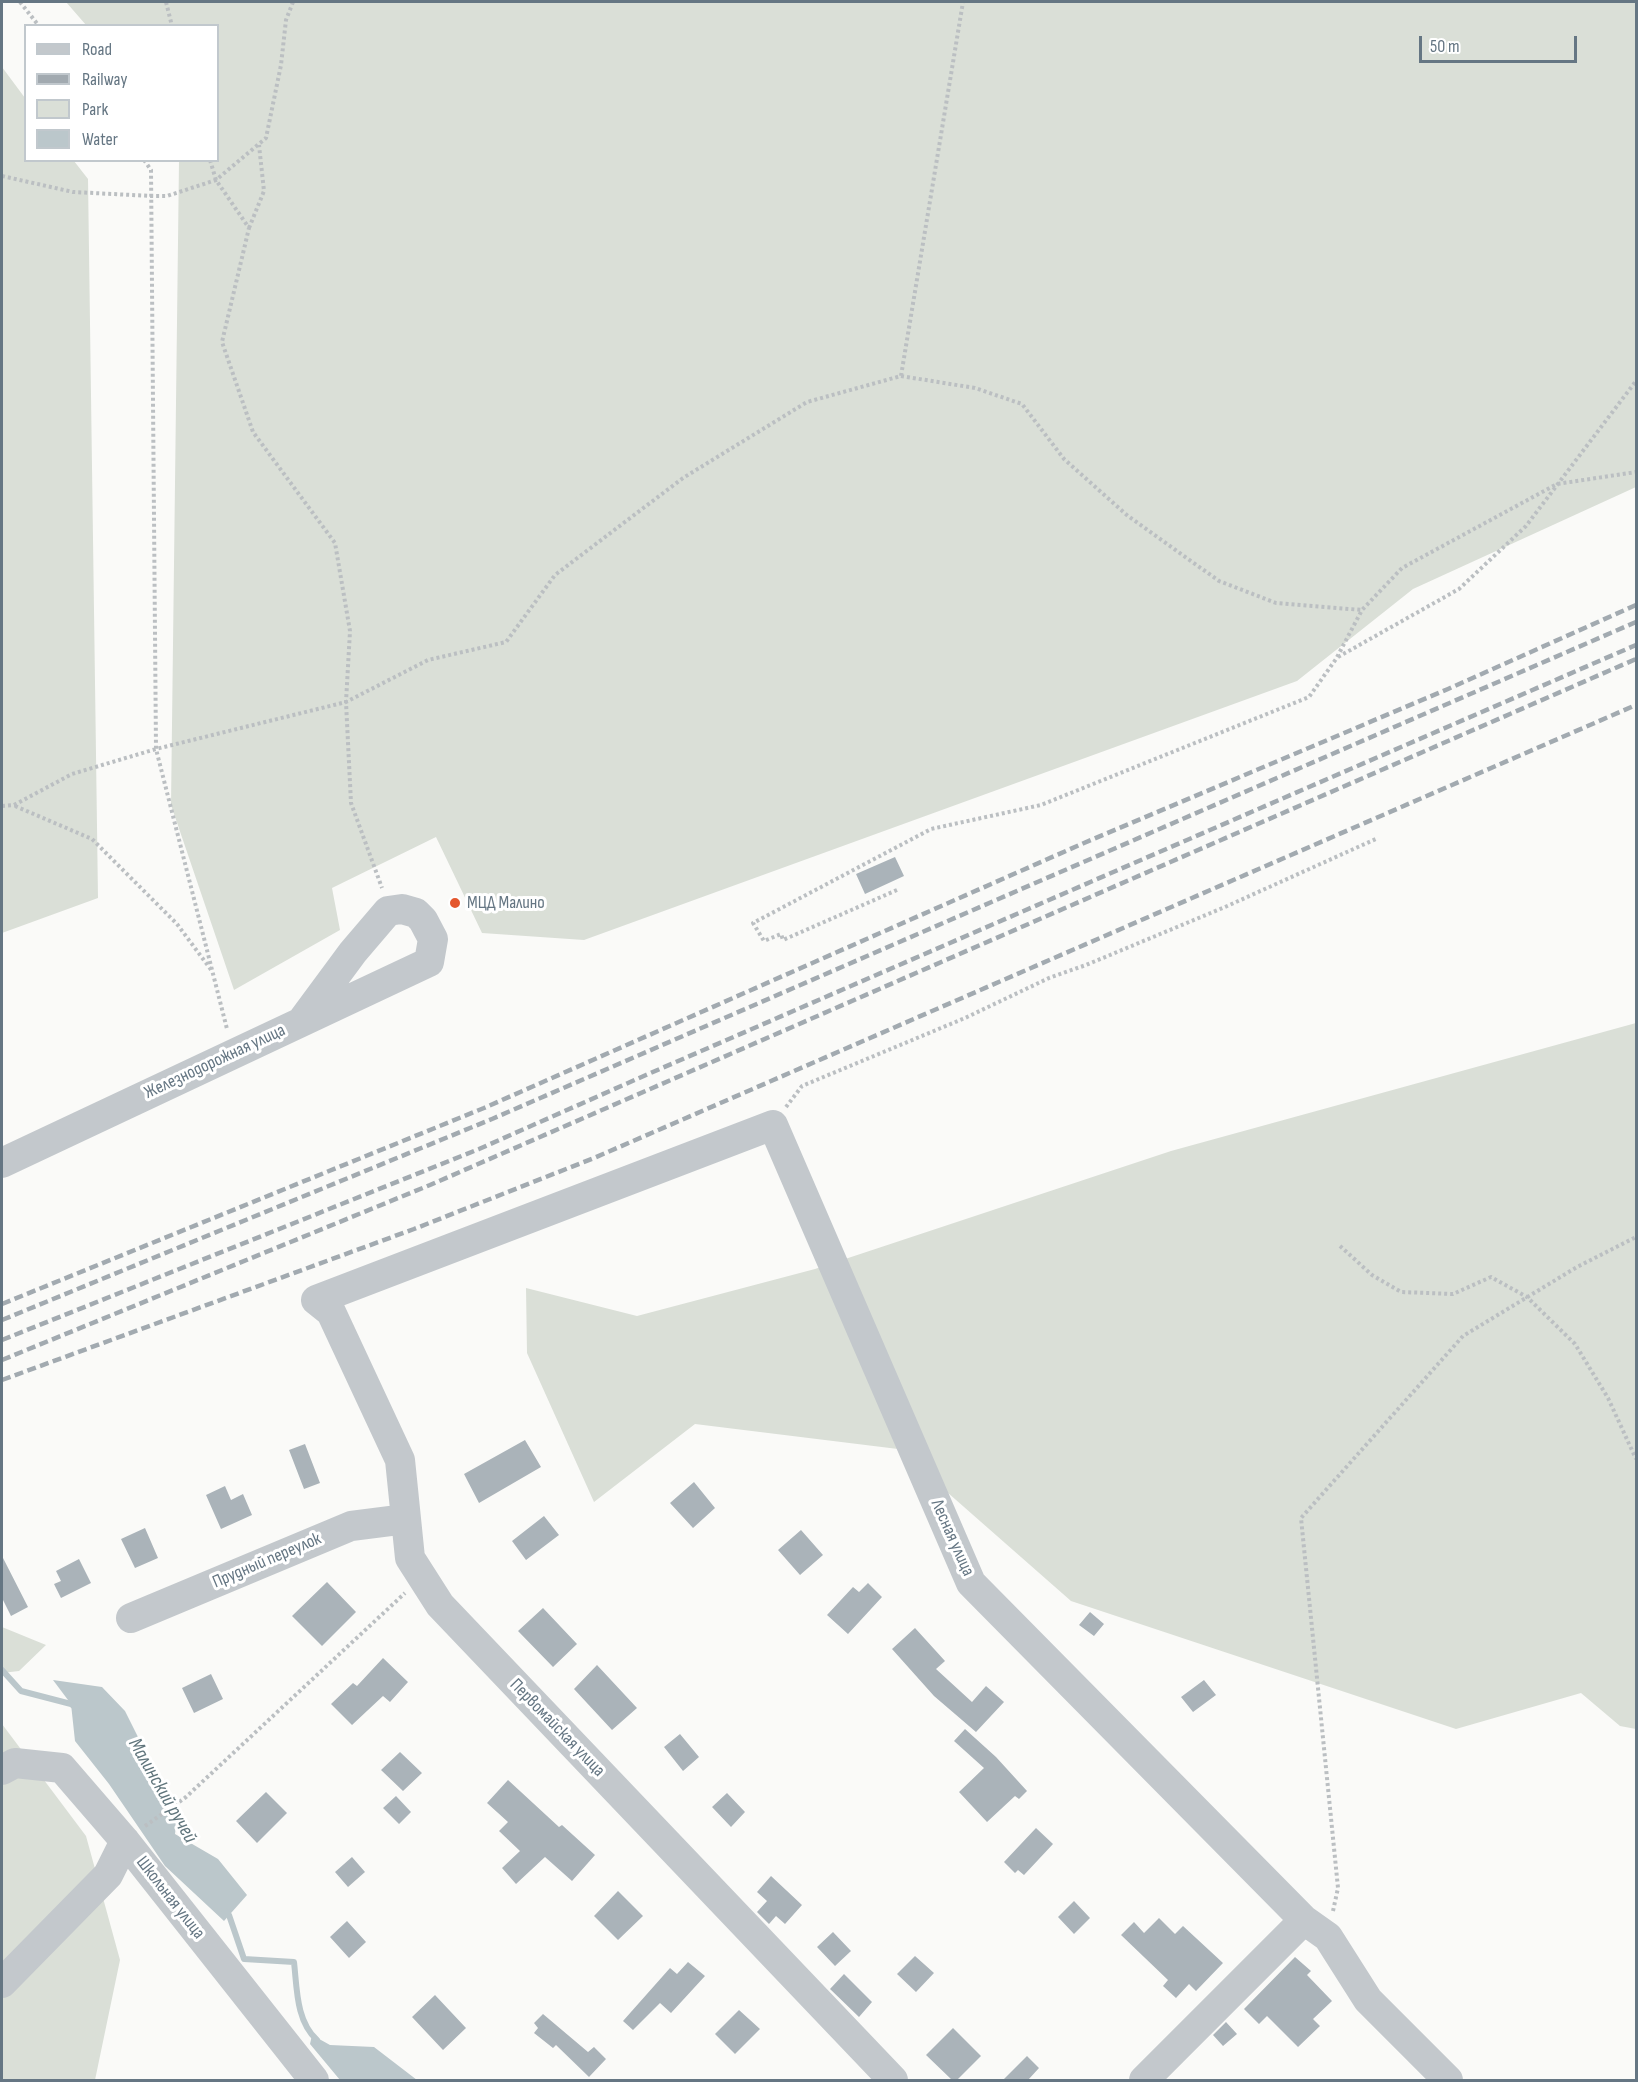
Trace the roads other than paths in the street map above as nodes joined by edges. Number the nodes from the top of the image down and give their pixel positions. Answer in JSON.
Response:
{"nodes":[{"id":1,"x":302,"y":1021,"type":"junction"},
{"id":2,"x":773,"y":1125,"type":"joint"},
{"id":3,"x":2,"y":1163,"type":"edge"},
{"id":4,"x":406,"y":1519,"type":"junction"},
{"id":5,"x":131,"y":1618,"type":"dead end"},
{"id":6,"x":2,"y":1770,"type":"edge"},
{"id":7,"x":125,"y":1841,"type":"junction"},
{"id":8,"x":1316,"y":1928,"type":"junction"},
{"id":9,"x":2,"y":1983,"type":"edge"},
{"id":10,"x":314,"y":2080,"type":"edge"},
{"id":11,"x":893,"y":2080,"type":"edge"},
{"id":12,"x":1144,"y":2080,"type":"edge"},
{"id":13,"x":1448,"y":2080,"type":"edge"}],
"edges":[{"from":1,"to":1,"type":"street","name":"Железнодорожная улица"},
{"from":1,"to":3,"type":"street","name":"Железнодорожная улица"},
{"from":2,"to":4,"type":"street","name":"Первомайская улица"},
{"from":2,"to":8,"type":"street","name":"Лесная улица"},
{"from":4,"to":5,"type":"street","name":"Прудный переулок"},
{"from":4,"to":11,"type":"street","name":"Первомайская улица"},
{"from":6,"to":7,"type":"street","name":"Школьная улица"},
{"from":7,"to":9,"type":"street"},
{"from":7,"to":10,"type":"street","name":"Школьная улица"},
{"from":8,"to":12,"type":"street"},
{"from":8,"to":13,"type":"street","name":"Лесная улица"}]}
